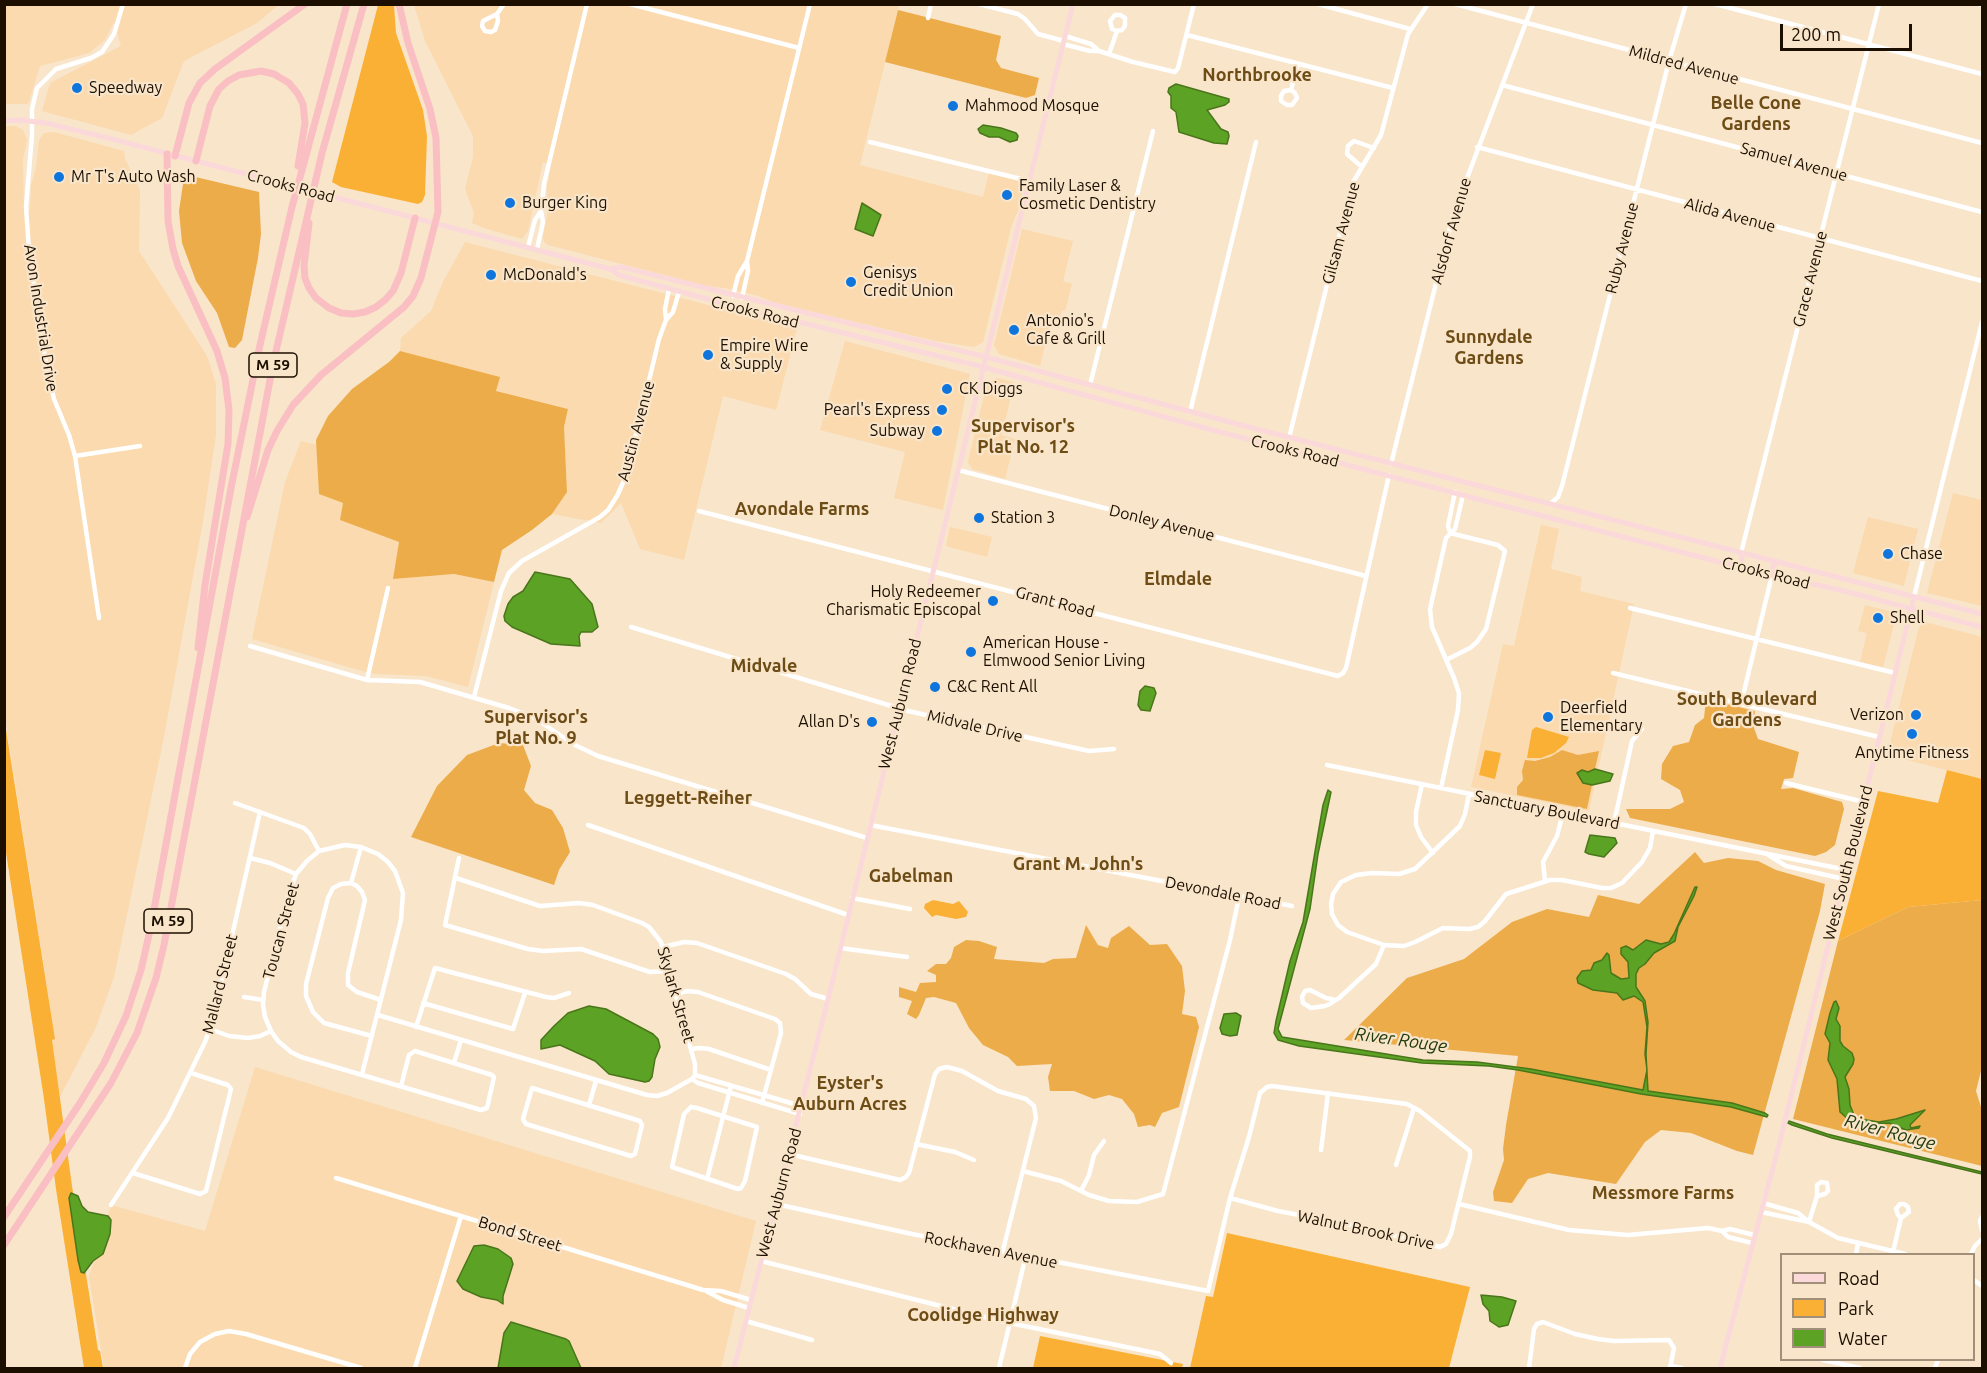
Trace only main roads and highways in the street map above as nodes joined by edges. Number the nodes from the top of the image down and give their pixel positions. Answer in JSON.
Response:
{"nodes":[{"id":1,"x":304,"y":4,"type":"edge"},
{"id":2,"x":347,"y":4,"type":"edge"},
{"id":3,"x":364,"y":4,"type":"edge"},
{"id":4,"x":399,"y":4,"type":"edge"},
{"id":5,"x":1073,"y":4,"type":"edge"},
{"id":6,"x":4,"y":121,"type":"edge"},
{"id":7,"x":167,"y":154,"type":"junction"},
{"id":8,"x":175,"y":156,"type":"junction"},
{"id":9,"x":196,"y":162,"type":"junction"},
{"id":10,"x":315,"y":181,"type":"junction"},
{"id":11,"x":292,"y":207,"type":"junction"},
{"id":12,"x":415,"y":218,"type":"junction"},
{"id":13,"x":435,"y":223,"type":"junction"},
{"id":14,"x":610,"y":269,"type":"junction"},
{"id":15,"x":682,"y":283,"type":"junction"},
{"id":16,"x":669,"y":290,"type":"junction"},
{"id":17,"x":742,"y":298,"type":"junction"},
{"id":18,"x":730,"y":306,"type":"junction"},
{"id":19,"x":779,"y":307,"type":"junction"},
{"id":20,"x":770,"y":316,"type":"junction"},
{"id":21,"x":876,"y":330,"type":"junction"},
{"id":22,"x":865,"y":339,"type":"junction"},
{"id":23,"x":965,"y":351,"type":"junction"},
{"id":24,"x":986,"y":357,"type":"junction"},
{"id":25,"x":958,"y":361,"type":"junction"},
{"id":26,"x":1012,"y":364,"type":"junction"},
{"id":27,"x":984,"y":368,"type":"junction"},
{"id":28,"x":1004,"y":373,"type":"junction"},
{"id":29,"x":1090,"y":385,"type":"junction"},
{"id":30,"x":1080,"y":394,"type":"junction"},
{"id":31,"x":1129,"y":396,"type":"junction"},
{"id":32,"x":1121,"y":405,"type":"junction"},
{"id":33,"x":1289,"y":438,"type":"junction"},
{"id":34,"x":1281,"y":448,"type":"junction"},
{"id":35,"x":1350,"y":453,"type":"junction"},
{"id":36,"x":1340,"y":463,"type":"junction"},
{"id":37,"x":1492,"y":490,"type":"junction"},
{"id":38,"x":1482,"y":500,"type":"junction"},
{"id":39,"x":1565,"y":509,"type":"junction"},
{"id":40,"x":1552,"y":518,"type":"junction"},
{"id":41,"x":237,"y":551,"type":"junction"},
{"id":42,"x":1741,"y":553,"type":"junction"},
{"id":43,"x":1778,"y":562,"type":"junction"},
{"id":44,"x":1736,"y":566,"type":"junction"},
{"id":45,"x":1772,"y":575,"type":"junction"},
{"id":46,"x":1890,"y":591,"type":"junction"},
{"id":47,"x":1914,"y":597,"type":"junction"},
{"id":48,"x":1884,"y":602,"type":"junction"},
{"id":49,"x":1940,"y":604,"type":"junction"},
{"id":50,"x":1911,"y":609,"type":"junction"},
{"id":51,"x":1983,"y":614,"type":"edge"},
{"id":52,"x":1934,"y":615,"type":"junction"},
{"id":53,"x":1983,"y":627,"type":"edge"},
{"id":54,"x":189,"y":718,"type":"junction"},
{"id":55,"x":4,"y":1216,"type":"edge"},
{"id":56,"x":4,"y":1245,"type":"edge"},
{"id":57,"x":734,"y":1368,"type":"edge"},
{"id":58,"x":1720,"y":1368,"type":"edge"}],
"edges":[{"from":1,"to":8,"type":"highway"},
{"from":2,"to":11,"type":"highway","number":"M 59"},
{"from":3,"to":10,"type":"highway","number":"M 59"},
{"from":4,"to":13,"type":"highway"},
{"from":5,"to":24,"type":"main road","name":"West Auburn Road"},
{"from":6,"to":7,"type":"main road","name":"Crooks Road"},
{"from":7,"to":8,"type":"main road","name":"Crooks Road"},
{"from":7,"to":54,"type":"highway"},
{"from":8,"to":9,"type":"main road","name":"Crooks Road"},
{"from":9,"to":11,"type":"highway"},
{"from":9,"to":12,"type":"main road","name":"Crooks Road"},
{"from":10,"to":12,"type":"highway"},
{"from":10,"to":41,"type":"highway","number":"M 59"},
{"from":11,"to":54,"type":"highway","number":"M 59"},
{"from":12,"to":13,"type":"main road","name":"Crooks Road"},
{"from":13,"to":14,"type":"main road","name":"Crooks Road"},
{"from":13,"to":41,"type":"highway"},
{"from":14,"to":15,"type":"main road","name":"Crooks Road"},
{"from":14,"to":16,"type":"main road","name":"Crooks Road"},
{"from":15,"to":16,"type":"main road"},
{"from":15,"to":17,"type":"main road","name":"Crooks Road"},
{"from":16,"to":18,"type":"main road","name":"Crooks Road"},
{"from":17,"to":18,"type":"main road"},
{"from":17,"to":19,"type":"main road","name":"Crooks Road"},
{"from":18,"to":20,"type":"main road","name":"Crooks Road"},
{"from":19,"to":20,"type":"main road"},
{"from":19,"to":21,"type":"main road","name":"Crooks Road"},
{"from":20,"to":22,"type":"main road","name":"Crooks Road"},
{"from":21,"to":22,"type":"main road"},
{"from":21,"to":23,"type":"main road","name":"Crooks Road"},
{"from":22,"to":25,"type":"main road","name":"Crooks Road"},
{"from":23,"to":24,"type":"main road","name":"Crooks Road"},
{"from":23,"to":25,"type":"main road"},
{"from":24,"to":26,"type":"main road","name":"Crooks Road"},
{"from":24,"to":27,"type":"main road","name":"West Auburn Road"},
{"from":25,"to":27,"type":"main road","name":"Crooks Road"},
{"from":26,"to":28,"type":"main road"},
{"from":26,"to":29,"type":"main road","name":"Crooks Road"},
{"from":27,"to":28,"type":"main road","name":"Crooks Road"},
{"from":27,"to":57,"type":"main road","name":"West Auburn Road"},
{"from":28,"to":30,"type":"main road","name":"Crooks Road"},
{"from":29,"to":30,"type":"main road"},
{"from":29,"to":31,"type":"main road","name":"Crooks Road"},
{"from":30,"to":32,"type":"main road","name":"Crooks Road"},
{"from":31,"to":32,"type":"main road"},
{"from":31,"to":33,"type":"main road","name":"Crooks Road"},
{"from":32,"to":34,"type":"main road","name":"Crooks Road"},
{"from":33,"to":34,"type":"main road"},
{"from":33,"to":35,"type":"main road","name":"Crooks Road"},
{"from":34,"to":36,"type":"main road","name":"Crooks Road"},
{"from":35,"to":36,"type":"main road"},
{"from":35,"to":37,"type":"main road","name":"Crooks Road"},
{"from":36,"to":38,"type":"main road","name":"Crooks Road"},
{"from":37,"to":38,"type":"main road"},
{"from":37,"to":39,"type":"main road","name":"Crooks Road"},
{"from":38,"to":40,"type":"main road","name":"Crooks Road"},
{"from":39,"to":40,"type":"main road"},
{"from":39,"to":42,"type":"main road","name":"Crooks Road"},
{"from":40,"to":44,"type":"main road","name":"Crooks Road"},
{"from":41,"to":56,"type":"highway","number":"M 59"},
{"from":42,"to":43,"type":"main road","name":"Crooks Road"},
{"from":42,"to":44,"type":"main road"},
{"from":43,"to":45,"type":"main road"},
{"from":43,"to":46,"type":"main road","name":"Crooks Road"},
{"from":44,"to":45,"type":"main road","name":"Crooks Road"},
{"from":45,"to":48,"type":"main road","name":"Crooks Road"},
{"from":46,"to":47,"type":"main road","name":"Crooks Road"},
{"from":46,"to":48,"type":"main road"},
{"from":47,"to":49,"type":"main road","name":"Crooks Road"},
{"from":47,"to":50,"type":"main road","name":"West South Boulevard"},
{"from":48,"to":50,"type":"main road","name":"Crooks Road"},
{"from":49,"to":51,"type":"main road","name":"Crooks Road"},
{"from":49,"to":52,"type":"main road"},
{"from":50,"to":52,"type":"main road","name":"Crooks Road"},
{"from":50,"to":58,"type":"main road","name":"West South Boulevard"},
{"from":52,"to":53,"type":"main road","name":"Crooks Road"},
{"from":54,"to":55,"type":"highway","number":"M 59"}]}
